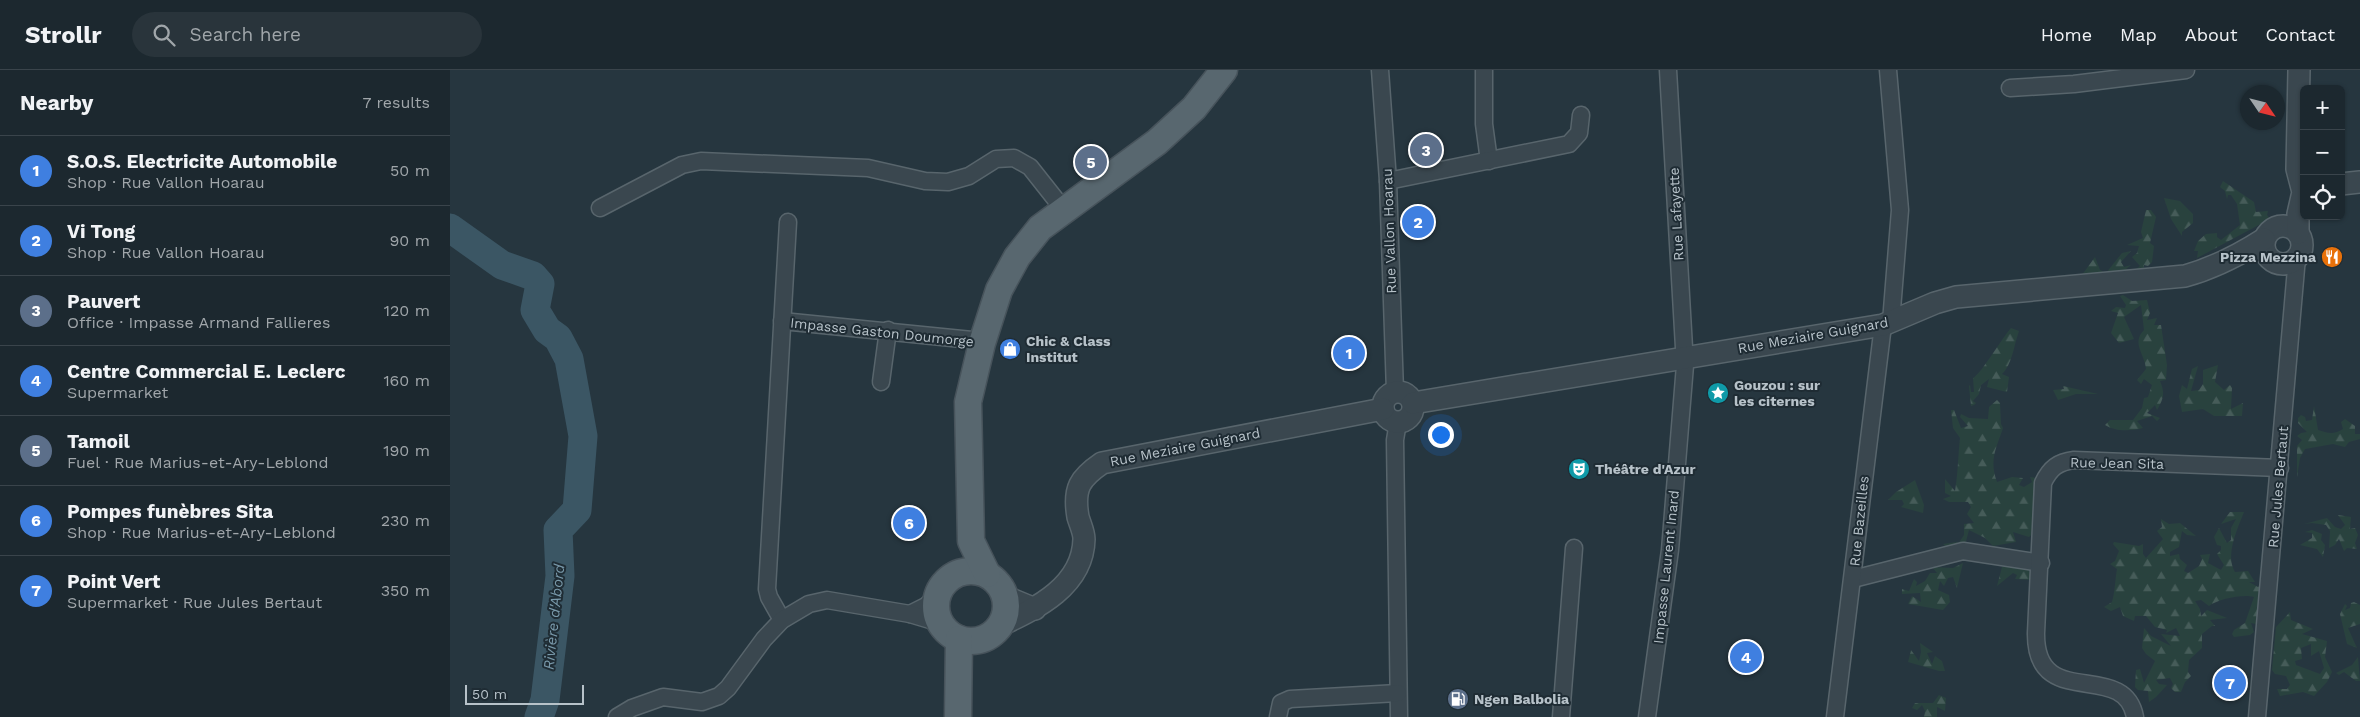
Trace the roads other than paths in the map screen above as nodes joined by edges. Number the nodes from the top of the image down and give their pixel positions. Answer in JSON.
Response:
{"nodes":[{"id":1,"x":1224,"y":70,"type":"edge"},
{"id":2,"x":1380,"y":70,"type":"edge"},
{"id":3,"x":1484,"y":70,"type":"edge"},
{"id":4,"x":1668,"y":70,"type":"edge"},
{"id":5,"x":1888,"y":70,"type":"edge"},
{"id":6,"x":2186,"y":70,"type":"edge"},
{"id":7,"x":2299,"y":70,"type":"edge"},
{"id":8,"x":2074,"y":77,"type":"edge"},
{"id":9,"x":2010,"y":88,"type":"dead end"},
{"id":10,"x":1581,"y":116,"type":"dead end"},
{"id":11,"x":1489,"y":160,"type":"junction"},
{"id":12,"x":1388,"y":181,"type":"junction"},
{"id":13,"x":2360,"y":182,"type":"edge"},
{"id":14,"x":2345,"y":184,"type":"edge"},
{"id":15,"x":2298,"y":194,"type":"edge"},
{"id":16,"x":600,"y":208,"type":"dead end"},
{"id":17,"x":1064,"y":210,"type":"junction"},
{"id":18,"x":788,"y":222,"type":"dead end"},
{"id":19,"x":2298,"y":233,"type":"junction"},
{"id":20,"x":2269,"y":239,"type":"junction"},
{"id":21,"x":2297,"y":257,"type":"junction"},
{"id":22,"x":782,"y":322,"type":"junction"},
{"id":23,"x":1887,"y":323,"type":"junction"},
{"id":24,"x":888,"y":330,"type":"junction"},
{"id":25,"x":982,"y":343,"type":"junction"},
{"id":26,"x":1685,"y":357,"type":"junction"},
{"id":27,"x":881,"y":382,"type":"dead end"},
{"id":28,"x":1404,"y":397,"type":"junction"},
{"id":29,"x":1390,"y":416,"type":"junction"},
{"id":30,"x":2280,"y":468,"type":"junction"},
{"id":31,"x":971,"y":541,"type":"junction"},
{"id":32,"x":1574,"y":548,"type":"dead end"},
{"id":33,"x":2041,"y":563,"type":"junction"},
{"id":34,"x":957,"y":574,"type":"junction"},
{"id":35,"x":987,"y":574,"type":"junction"},
{"id":36,"x":1853,"y":579,"type":"junction"},
{"id":37,"x":937,"y":596,"type":"junction"},
{"id":38,"x":1006,"y":597,"type":"junction"},
{"id":39,"x":1035,"y":609,"type":"junction"},
{"id":40,"x":910,"y":614,"type":"junction"},
{"id":41,"x":782,"y":620,"type":"junction"},
{"id":42,"x":970,"y":631,"type":"junction"},
{"id":43,"x":1398,"y":693,"type":"junction"},
{"id":44,"x":617,"y":717,"type":"edge"},
{"id":45,"x":958,"y":717,"type":"edge"},
{"id":46,"x":1278,"y":717,"type":"edge"},
{"id":47,"x":1399,"y":717,"type":"edge"},
{"id":48,"x":1561,"y":717,"type":"edge"},
{"id":49,"x":1647,"y":717,"type":"edge"},
{"id":50,"x":1835,"y":717,"type":"edge"},
{"id":51,"x":2135,"y":717,"type":"edge"},
{"id":52,"x":2257,"y":717,"type":"edge"}],
"edges":[{"from":1,"to":17,"type":"main road"},
{"from":2,"to":12,"type":"street","name":"Rue Vallon Hoarau"},
{"from":3,"to":11,"type":"street"},
{"from":4,"to":26,"type":"street","name":"Rue Lafayette"},
{"from":5,"to":23,"type":"street","name":"Rue Bazeilles"},
{"from":6,"to":8,"type":"street"},
{"from":7,"to":15,"type":"street"},
{"from":8,"to":9,"type":"street"},
{"from":10,"to":11,"type":"street"},
{"from":11,"to":12,"type":"street"},
{"from":12,"to":28,"type":"street","name":"Rue Vallon Hoarau"},
{"from":13,"to":14,"type":"street"},
{"from":15,"to":19,"type":"street"},
{"from":15,"to":20,"type":"street"},
{"from":16,"to":17,"type":"street"},
{"from":17,"to":25,"type":"main road"},
{"from":18,"to":22,"type":"street"},
{"from":19,"to":20,"type":"street"},
{"from":19,"to":21,"type":"street"},
{"from":20,"to":21,"type":"street"},
{"from":20,"to":23,"type":"street","name":"Rue Meziaire Guignard"},
{"from":21,"to":30,"type":"street","name":"Rue Jules Bertaut"},
{"from":22,"to":24,"type":"street","name":"Impasse Gaston Doumorge"},
{"from":22,"to":41,"type":"street"},
{"from":23,"to":26,"type":"street","name":"Rue Meziaire Guignard"},
{"from":23,"to":36,"type":"street","name":"Rue Bazeilles"},
{"from":24,"to":25,"type":"street","name":"Impasse Gaston Doumorge"},
{"from":24,"to":27,"type":"street"},
{"from":25,"to":31,"type":"main road"},
{"from":26,"to":28,"type":"street","name":"Rue Meziaire Guignard"},
{"from":26,"to":49,"type":"street","name":"Impasse Laurent Inard"},
{"from":28,"to":29,"type":"street"},
{"from":29,"to":39,"type":"street","name":"Rue Meziaire Guignard"},
{"from":29,"to":43,"type":"street"},
{"from":30,"to":33,"type":"street","name":"Rue Jean Sita"},
{"from":30,"to":52,"type":"street","name":"Rue Jules Bertaut"},
{"from":31,"to":34,"type":"main road"},
{"from":31,"to":35,"type":"main road"},
{"from":32,"to":48,"type":"street"},
{"from":33,"to":36,"type":"street"},
{"from":33,"to":51,"type":"street","name":"Rue Jean Sita"},
{"from":34,"to":35,"type":"main road"},
{"from":34,"to":37,"type":"main road"},
{"from":35,"to":38,"type":"main road"},
{"from":36,"to":50,"type":"street","name":"Rue Bazeilles"},
{"from":37,"to":40,"type":"street"},
{"from":37,"to":42,"type":"main road"},
{"from":38,"to":39,"type":"street"},
{"from":38,"to":42,"type":"main road"},
{"from":39,"to":42,"type":"street","name":"Rue Meziaire Guignard"},
{"from":40,"to":41,"type":"street"},
{"from":40,"to":42,"type":"street"},
{"from":41,"to":44,"type":"street"},
{"from":42,"to":45,"type":"main road"},
{"from":43,"to":46,"type":"street"},
{"from":43,"to":47,"type":"street"}]}
